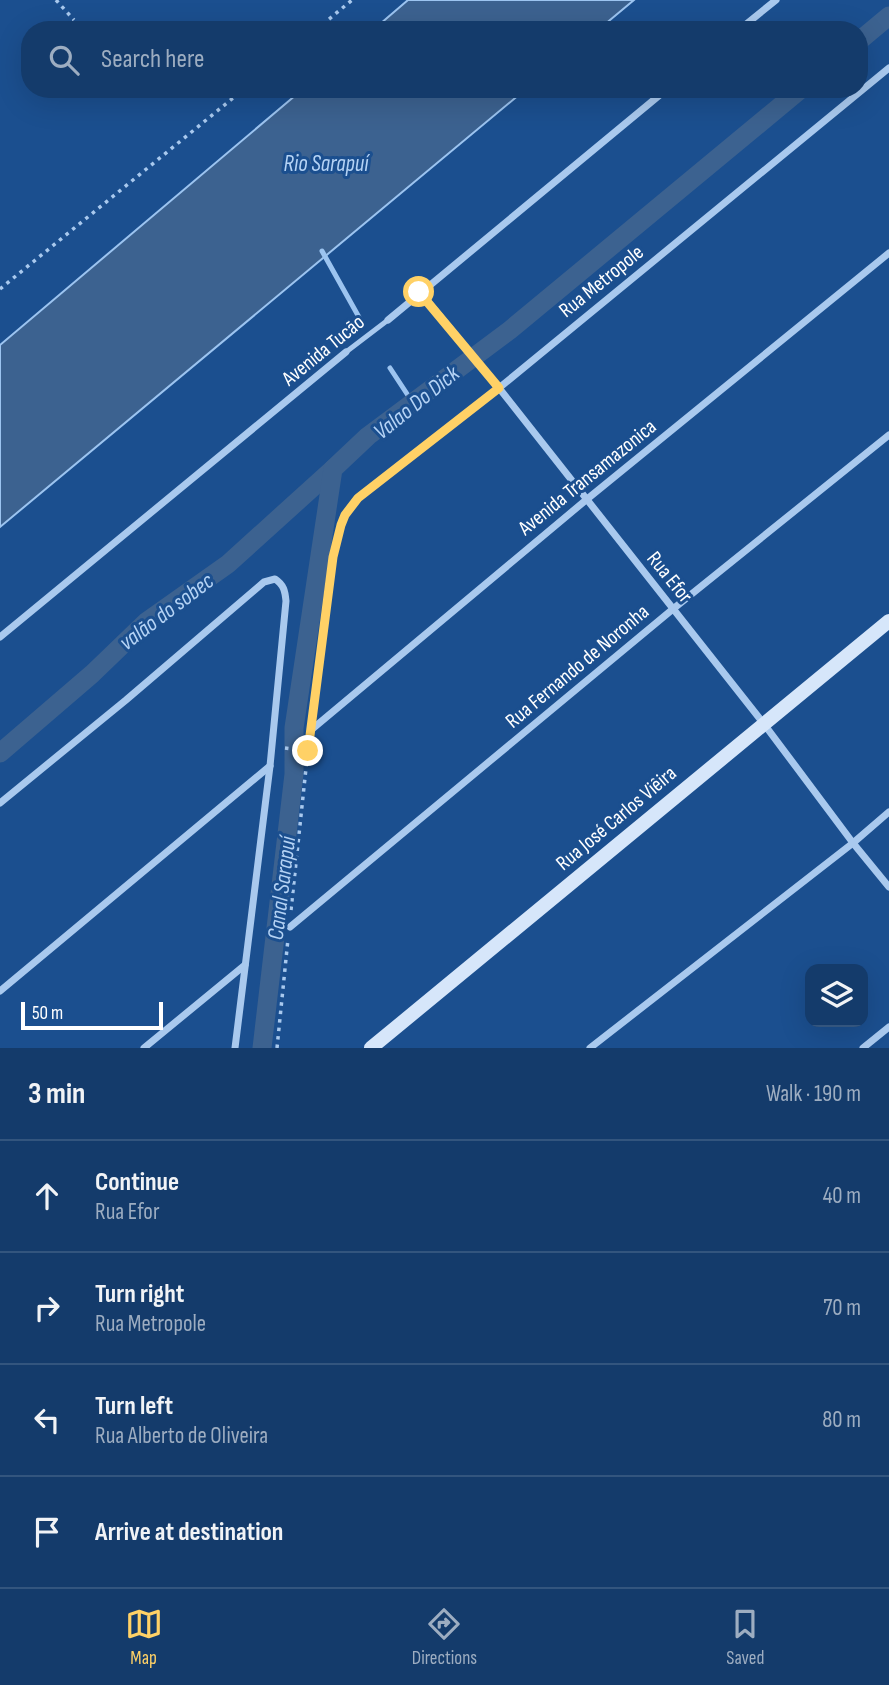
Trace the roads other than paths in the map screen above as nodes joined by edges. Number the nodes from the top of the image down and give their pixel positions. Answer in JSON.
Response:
{"nodes":[{"id":1,"x":776,"y":0,"type":"edge"},
{"id":2,"x":750,"y":21,"type":"edge"},
{"id":3,"x":889,"y":68,"type":"edge"},
{"id":4,"x":868,"y":85,"type":"edge"},
{"id":5,"x":656,"y":98,"type":"edge"},
{"id":6,"x":852,"y":98,"type":"edge"},
{"id":7,"x":889,"y":253,"type":"edge"},
{"id":8,"x":419,"y":292,"type":"junction"},
{"id":9,"x":388,"y":320,"type":"joint"},
{"id":10,"x":346,"y":352,"type":"joint"},
{"id":11,"x":499,"y":388,"type":"junction"},
{"id":12,"x":889,"y":435,"type":"edge"},
{"id":13,"x":586,"y":499,"type":"junction"},
{"id":14,"x":341,"y":525,"type":"road end"},
{"id":15,"x":673,"y":609,"type":"junction"},
{"id":16,"x":889,"y":621,"type":"edge"},
{"id":17,"x":0,"y":638,"type":"edge"},
{"id":18,"x":764,"y":724,"type":"junction"},
{"id":19,"x":311,"y":730,"type":"road end"},
{"id":20,"x":270,"y":766,"type":"junction"},
{"id":21,"x":0,"y":803,"type":"edge"},
{"id":22,"x":889,"y":811,"type":"edge"},
{"id":23,"x":853,"y":843,"type":"junction"},
{"id":24,"x":889,"y":887,"type":"edge"},
{"id":25,"x":290,"y":927,"type":"road end"},
{"id":26,"x":245,"y":965,"type":"junction"},
{"id":27,"x":0,"y":991,"type":"edge"},
{"id":28,"x":889,"y":1027,"type":"edge"},
{"id":29,"x":144,"y":1048,"type":"edge"},
{"id":30,"x":235,"y":1048,"type":"edge"},
{"id":31,"x":371,"y":1048,"type":"edge"},
{"id":32,"x":590,"y":1048,"type":"edge"},
{"id":33,"x":863,"y":1048,"type":"edge"}],
"edges":[{"from":1,"to":2,"type":"street"},
{"from":3,"to":4,"type":"street","name":"Rua Metropole"},
{"from":5,"to":8,"type":"street","name":"Avenida Tucão"},
{"from":6,"to":11,"type":"street","name":"Rua Metropole"},
{"from":7,"to":13,"type":"street","name":"Avenida Transamazonica"},
{"from":8,"to":9,"type":"street","name":"Avenida Tucão"},
{"from":8,"to":11,"type":"street","name":"Rua Efor"},
{"from":9,"to":10,"type":"lane","name":"Avenida Tucão"},
{"from":10,"to":17,"type":"street","name":"Avenida Tucão"},
{"from":11,"to":13,"type":"street","name":"Rua Efor"},
{"from":11,"to":14,"type":"street","name":"Rua Metropole"},
{"from":12,"to":15,"type":"street","name":"Rua Fernando de Noronha"},
{"from":13,"to":15,"type":"street","name":"Rua Efor"},
{"from":13,"to":19,"type":"street","name":"Avenida Transamazonica"},
{"from":15,"to":18,"type":"street","name":"Rua Efor"},
{"from":15,"to":25,"type":"street","name":"Rua Fernando de Noronha"},
{"from":16,"to":18,"type":"main road","name":"Rua José Carlos Viêira"},
{"from":18,"to":23,"type":"street","name":"Rua Efor"},
{"from":18,"to":31,"type":"main road","name":"Rua José Carlos Viêira"},
{"from":20,"to":21,"type":"street"},
{"from":20,"to":26,"type":"street"},
{"from":20,"to":27,"type":"street"},
{"from":22,"to":23,"type":"street"},
{"from":23,"to":24,"type":"street","name":"Rua Efor"},
{"from":23,"to":32,"type":"street"},
{"from":26,"to":29,"type":"street"},
{"from":26,"to":30,"type":"street"},
{"from":28,"to":33,"type":"street"}]}
